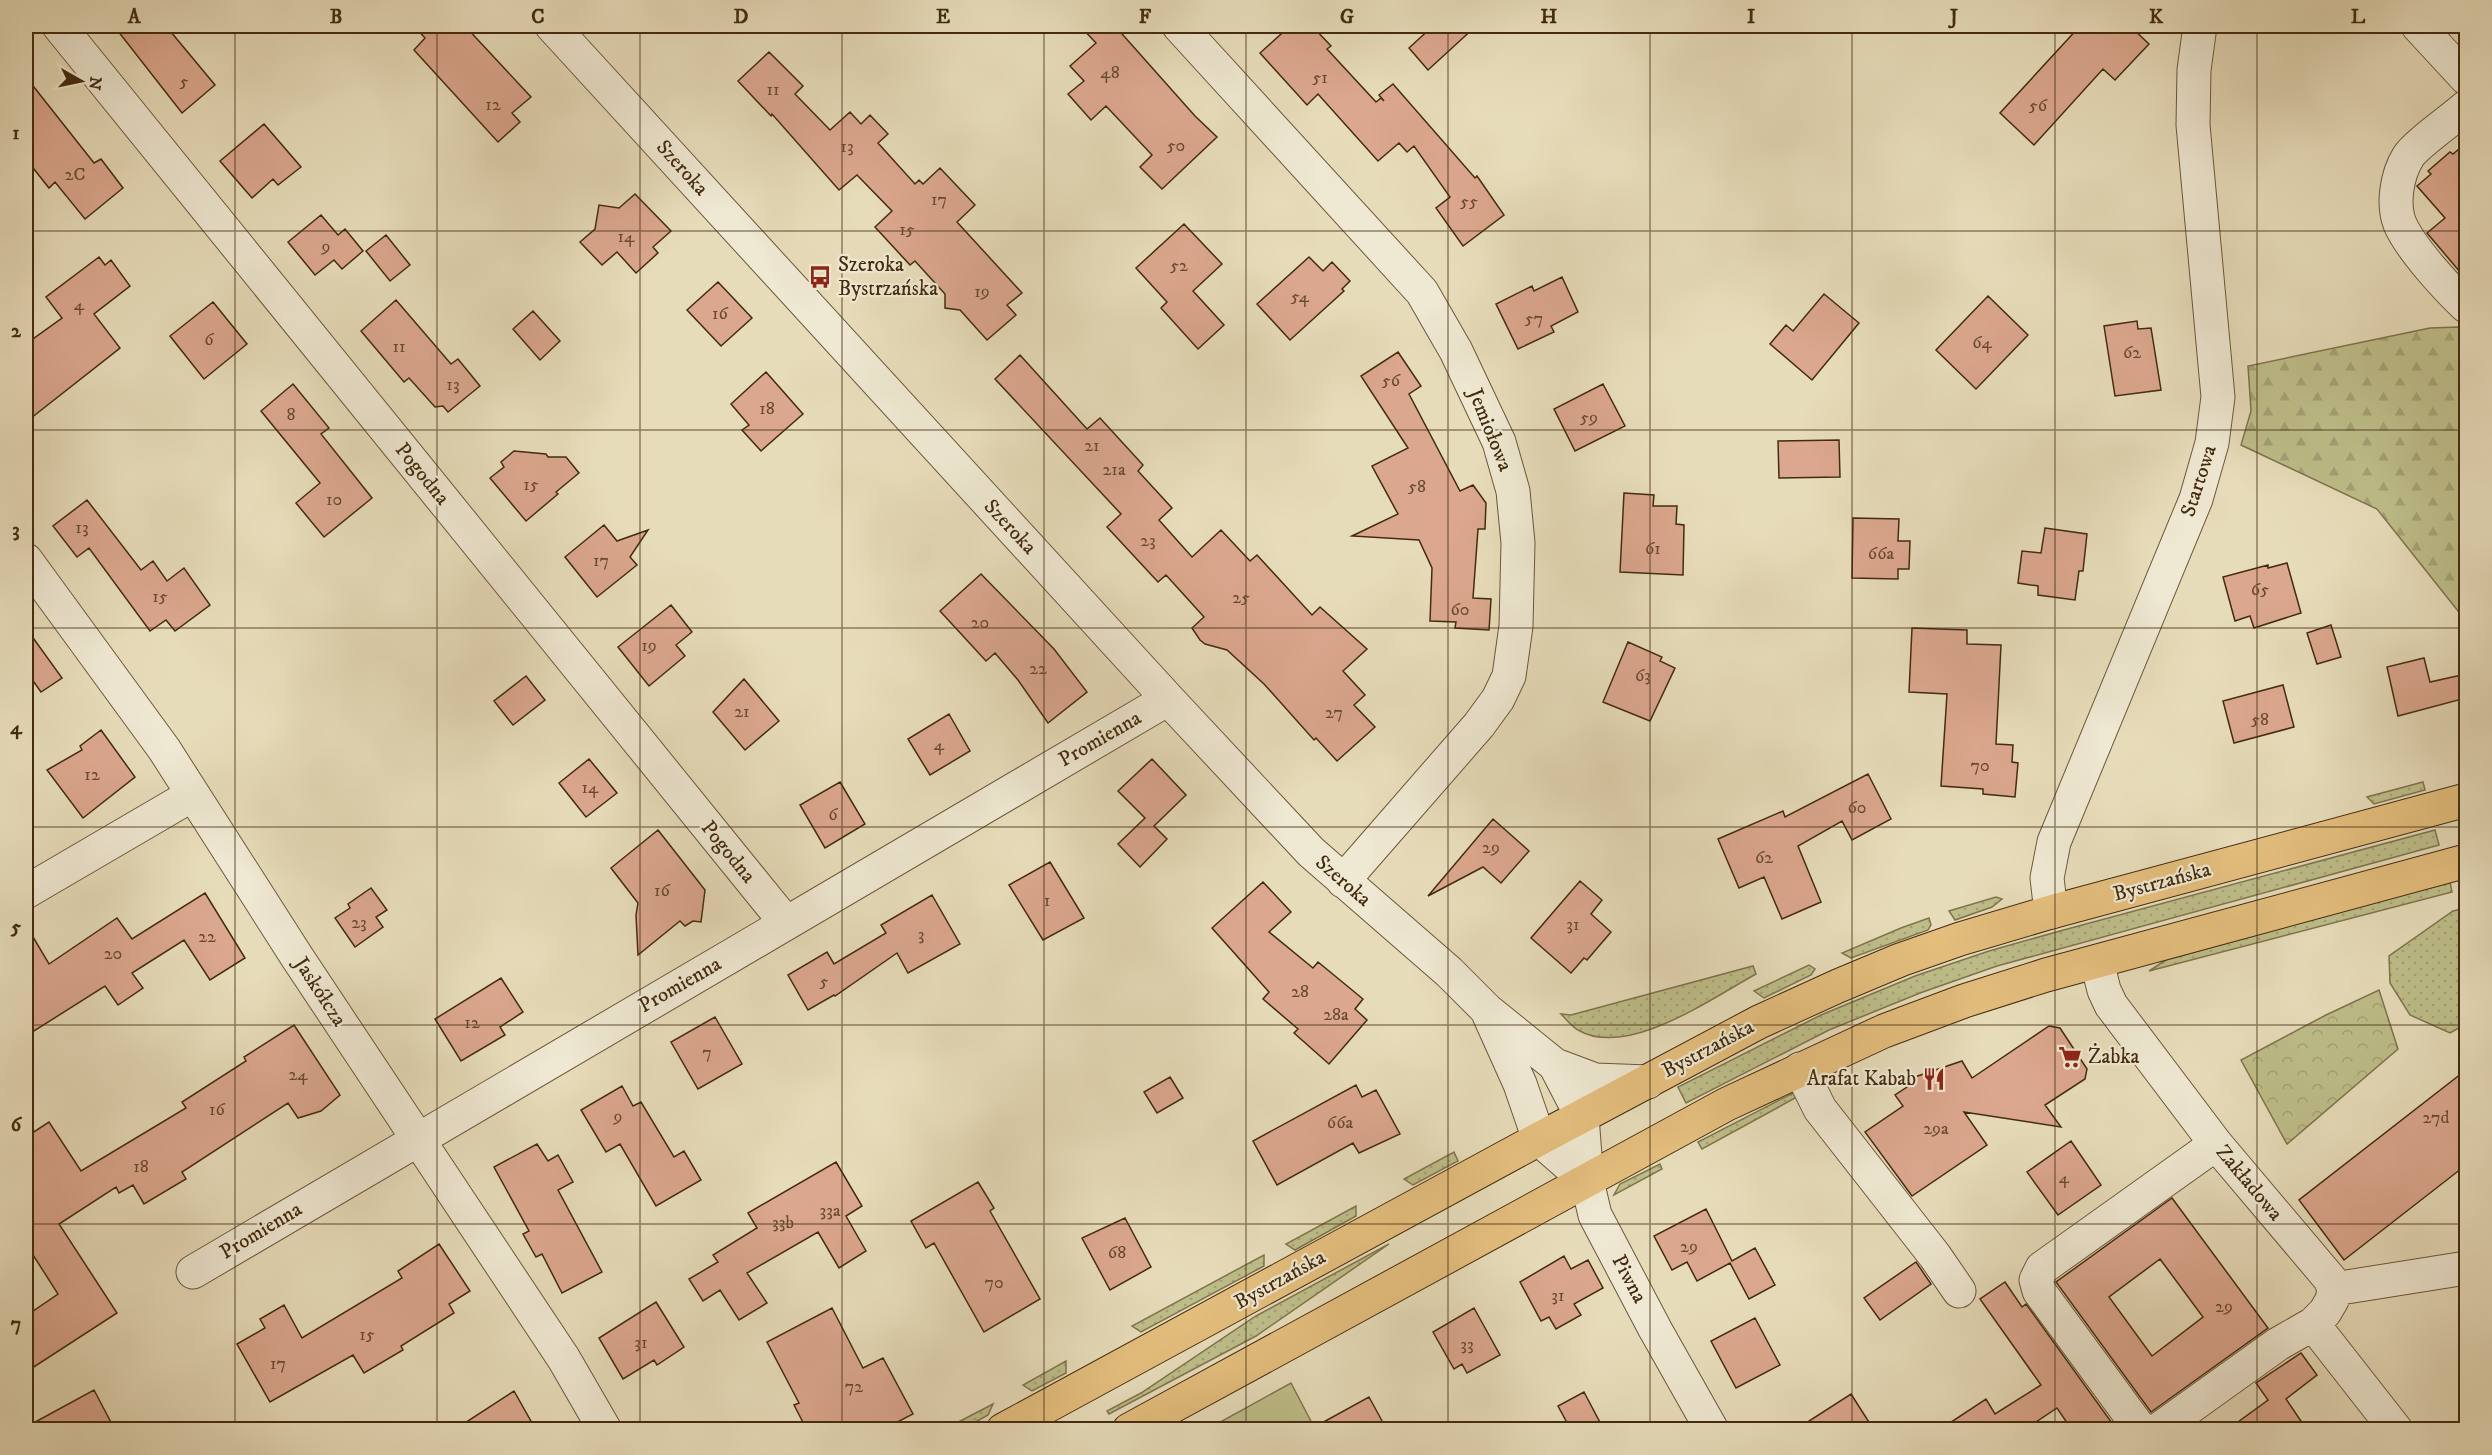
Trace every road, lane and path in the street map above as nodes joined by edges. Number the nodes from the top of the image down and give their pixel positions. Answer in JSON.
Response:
{"nodes":[{"id":1,"x":59,"y":26,"type":"edge"},
{"id":2,"x":552,"y":26,"type":"edge"},
{"id":3,"x":1179,"y":26,"type":"edge"},
{"id":4,"x":2200,"y":26,"type":"edge"},
{"id":5,"x":2418,"y":26,"type":"edge"},
{"id":6,"x":2466,"y":78,"type":"edge"},
{"id":7,"x":2466,"y":107,"type":"edge"},
{"id":8,"x":2466,"y":306,"type":"edge"},
{"id":9,"x":26,"y":560,"type":"edge"},
{"id":10,"x":1168,"y":699,"type":"junction"},
{"id":11,"x":192,"y":795,"type":"junction"},
{"id":12,"x":2466,"y":800,"type":"edge"},
{"id":13,"x":2466,"y":861,"type":"edge"},
{"id":14,"x":1343,"y":880,"type":"junction"},
{"id":15,"x":26,"y":892,"type":"edge"},
{"id":16,"x":2050,"y":912,"type":"junction"},
{"id":17,"x":786,"y":923,"type":"junction"},
{"id":18,"x":2097,"y":962,"type":"junction"},
{"id":19,"x":1487,"y":1010,"type":"junction"},
{"id":20,"x":1555,"y":1065,"type":"junction"},
{"id":21,"x":1800,"y":1069,"type":"junction"},
{"id":22,"x":1648,"y":1082,"type":"junction"},
{"id":23,"x":1582,"y":1117,"type":"junction"},
{"id":24,"x":417,"y":1139,"type":"junction"},
{"id":25,"x":1539,"y":1139,"type":"junction"},
{"id":26,"x":2216,"y":1143,"type":"junction"},
{"id":27,"x":1587,"y":1181,"type":"junction"},
{"id":28,"x":2466,"y":1268,"type":"edge"},
{"id":29,"x":193,"y":1272,"type":"dead end"},
{"id":30,"x":2334,"y":1289,"type":"junction"},
{"id":31,"x":1959,"y":1291,"type":"dead end"},
{"id":32,"x":2313,"y":1324,"type":"junction"},
{"id":33,"x":605,"y":1430,"type":"edge"},
{"id":34,"x":1003,"y":1430,"type":"edge"},
{"id":35,"x":1129,"y":1430,"type":"edge"},
{"id":36,"x":1712,"y":1430,"type":"edge"},
{"id":37,"x":2144,"y":1430,"type":"edge"},
{"id":38,"x":2158,"y":1430,"type":"edge"},
{"id":39,"x":2396,"y":1430,"type":"edge"}],
"edges":[{"from":1,"to":17,"type":"street","name":"Pogodna"},
{"from":2,"to":10,"type":"street","name":"Szeroka"},
{"from":3,"to":14,"type":"street","name":"Jemiołowa"},
{"from":4,"to":16,"type":"street","name":"Startowa"},
{"from":5,"to":6,"type":"street"},
{"from":7,"to":8,"type":"street"},
{"from":9,"to":11,"type":"street","name":"Jaskółcza"},
{"from":10,"to":14,"type":"street","name":"Szeroka"},
{"from":10,"to":17,"type":"street","name":"Promienna"},
{"from":11,"to":15,"type":"street"},
{"from":11,"to":24,"type":"street","name":"Jaskółcza"},
{"from":12,"to":16,"type":"main road","name":"Bystrzańska"},
{"from":13,"to":18,"type":"main road"},
{"from":14,"to":19,"type":"street","name":"Szeroka"},
{"from":16,"to":22,"type":"main road","name":"Bystrzańska"},
{"from":17,"to":24,"type":"street","name":"Promienna"},
{"from":18,"to":21,"type":"main road"},
{"from":18,"to":26,"type":"street","name":"Zakładowa"},
{"from":19,"to":20,"type":"street","name":"Szeroka"},
{"from":19,"to":25,"type":"street","name":"Szeroka"},
{"from":20,"to":22,"type":"street","name":"Szeroka"},
{"from":20,"to":23,"type":"street","name":"Szeroka"},
{"from":21,"to":27,"type":"main road"},
{"from":21,"to":31,"type":"street"},
{"from":22,"to":23,"type":"main road","name":"Bystrzańska"},
{"from":23,"to":25,"type":"main road","name":"Bystrzańska"},
{"from":23,"to":27,"type":"street","name":"Szeroka"},
{"from":24,"to":29,"type":"street","name":"Promienna"},
{"from":24,"to":33,"type":"street","name":"Jaskółcza"},
{"from":25,"to":27,"type":"street"},
{"from":25,"to":34,"type":"main road","name":"Bystrzańska"},
{"from":26,"to":30,"type":"street","name":"Zakładowa"},
{"from":26,"to":37,"type":"street"},
{"from":27,"to":35,"type":"main road"},
{"from":27,"to":36,"type":"street","name":"Piwna"},
{"from":28,"to":30,"type":"street"},
{"from":30,"to":32,"type":"street"},
{"from":32,"to":38,"type":"street"},
{"from":32,"to":39,"type":"street"}]}
